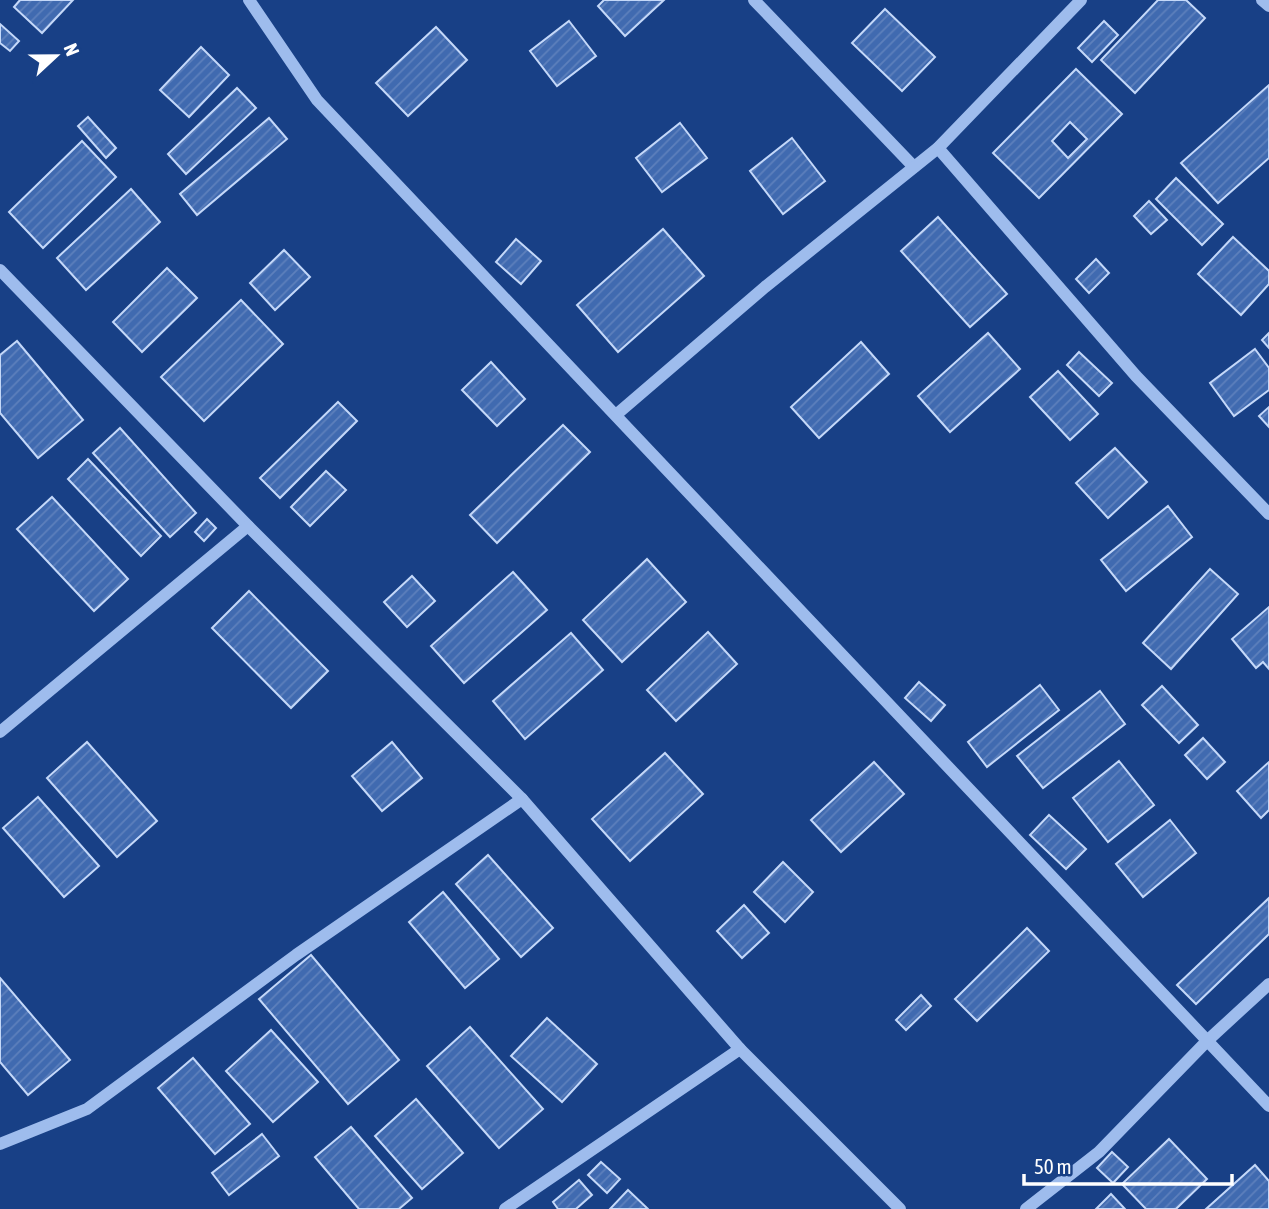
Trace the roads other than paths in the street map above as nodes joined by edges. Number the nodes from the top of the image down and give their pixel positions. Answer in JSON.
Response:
{"nodes":[{"id":1,"x":249,"y":0,"type":"edge"},
{"id":2,"x":754,"y":0,"type":"edge"},
{"id":3,"x":1081,"y":0,"type":"edge"},
{"id":4,"x":1262,"y":0,"type":"edge"},
{"id":5,"x":1269,"y":6,"type":"edge"},
{"id":6,"x":938,"y":148,"type":"junction"},
{"id":7,"x":914,"y":167,"type":"junction"},
{"id":8,"x":0,"y":270,"type":"edge"},
{"id":9,"x":5,"y":285,"type":"edge"},
{"id":10,"x":617,"y":414,"type":"junction"},
{"id":11,"x":1269,"y":514,"type":"edge"},
{"id":12,"x":248,"y":526,"type":"junction"},
{"id":13,"x":0,"y":732,"type":"edge"},
{"id":14,"x":522,"y":799,"type":"junction"},
{"id":15,"x":1269,"y":984,"type":"edge"},
{"id":16,"x":1207,"y":1041,"type":"junction"},
{"id":17,"x":740,"y":1049,"type":"junction"},
{"id":18,"x":1269,"y":1105,"type":"edge"},
{"id":19,"x":0,"y":1144,"type":"edge"},
{"id":20,"x":505,"y":1209,"type":"edge"},
{"id":21,"x":900,"y":1209,"type":"edge"},
{"id":22,"x":1026,"y":1209,"type":"edge"}],
"edges":[{"from":1,"to":10,"type":"street"},
{"from":2,"to":7,"type":"street"},
{"from":3,"to":6,"type":"street"},
{"from":4,"to":5,"type":"street"},
{"from":6,"to":7,"type":"street"},
{"from":6,"to":11,"type":"street"},
{"from":7,"to":10,"type":"street"},
{"from":8,"to":9,"type":"street"},
{"from":9,"to":12,"type":"street"},
{"from":10,"to":16,"type":"street"},
{"from":12,"to":13,"type":"street"},
{"from":12,"to":14,"type":"street"},
{"from":14,"to":17,"type":"street"},
{"from":14,"to":19,"type":"street"},
{"from":15,"to":16,"type":"street"},
{"from":16,"to":18,"type":"street"},
{"from":16,"to":22,"type":"street"},
{"from":17,"to":20,"type":"street"},
{"from":17,"to":21,"type":"street"}]}
